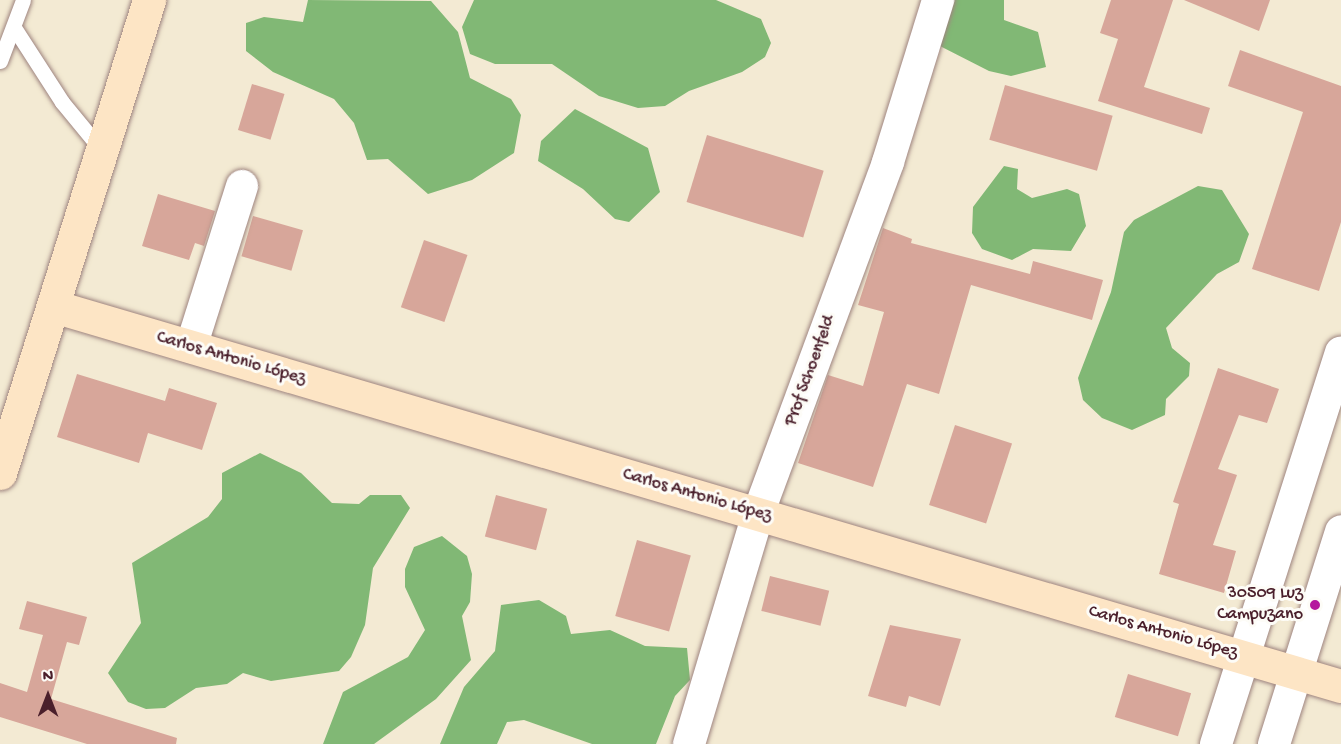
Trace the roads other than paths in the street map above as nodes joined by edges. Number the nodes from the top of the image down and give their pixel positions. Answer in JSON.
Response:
{"nodes":[{"id":1,"x":23,"y":0,"type":"edge"},
{"id":2,"x":149,"y":0,"type":"edge"},
{"id":3,"x":938,"y":0,"type":"edge"},
{"id":4,"x":15,"y":29,"type":"junction"},
{"id":5,"x":0,"y":61,"type":"edge"},
{"id":6,"x":99,"y":147,"type":"junction"},
{"id":7,"x":242,"y":186,"type":"dead end"},
{"id":8,"x":53,"y":306,"type":"junction"},
{"id":9,"x":191,"y":347,"type":"junction"},
{"id":10,"x":1341,"y":352,"type":"edge"},
{"id":11,"x":0,"y":473,"type":"edge"},
{"id":12,"x":758,"y":514,"type":"junction"},
{"id":13,"x":1341,"y":531,"type":"edge"},
{"id":14,"x":1243,"y":656,"type":"junction"},
{"id":15,"x":1297,"y":672,"type":"junction"},
{"id":16,"x":1341,"y":686,"type":"edge"},
{"id":17,"x":689,"y":744,"type":"edge"},
{"id":18,"x":1216,"y":744,"type":"edge"},
{"id":19,"x":1274,"y":744,"type":"edge"}],
"edges":[{"from":1,"to":4,"type":"lane"},
{"from":2,"to":6,"type":"main road"},
{"from":3,"to":12,"type":"street","name":"Prof Schoenfeld"},
{"from":4,"to":5,"type":"lane"},
{"from":4,"to":6,"type":"lane"},
{"from":6,"to":8,"type":"main road"},
{"from":7,"to":9,"type":"street"},
{"from":8,"to":9,"type":"main road","name":"Carlos Antonio López"},
{"from":8,"to":11,"type":"main road"},
{"from":9,"to":12,"type":"main road","name":"Carlos Antonio López"},
{"from":10,"to":14,"type":"street"},
{"from":12,"to":14,"type":"main road","name":"Carlos Antonio López"},
{"from":12,"to":17,"type":"street","name":"Prof Schoenfeld"},
{"from":13,"to":15,"type":"street"},
{"from":14,"to":15,"type":"main road","name":"Carlos Antonio López"},
{"from":14,"to":18,"type":"street"},
{"from":15,"to":16,"type":"main road","name":"Carlos Antonio López"},
{"from":15,"to":19,"type":"street"}]}
